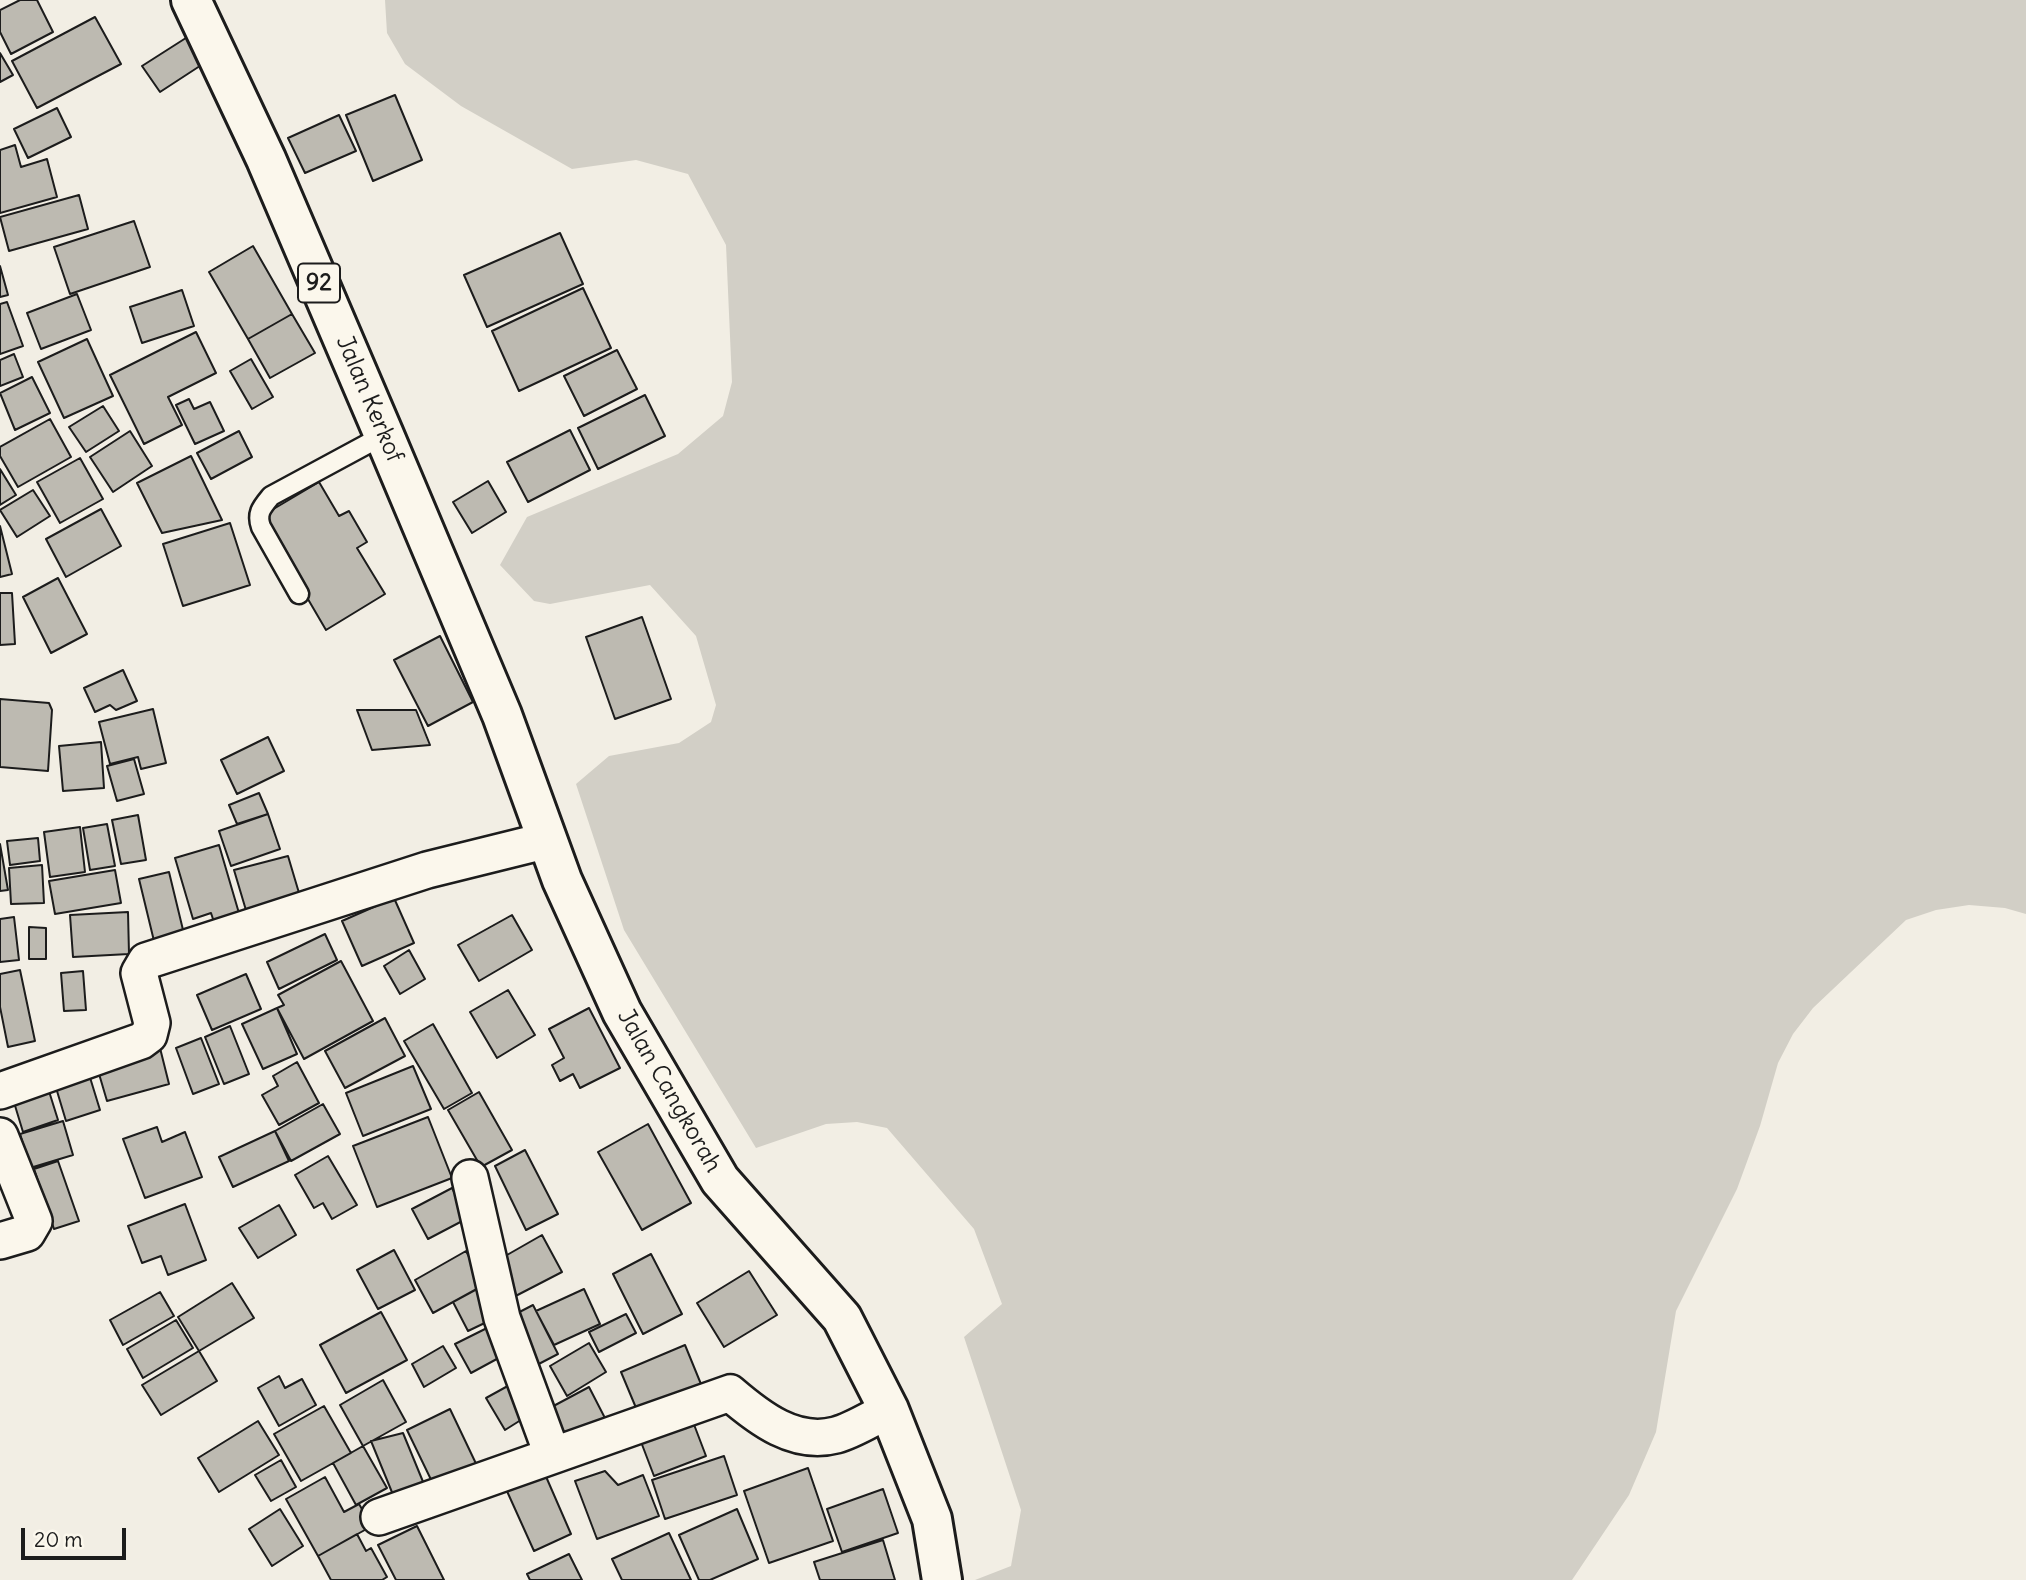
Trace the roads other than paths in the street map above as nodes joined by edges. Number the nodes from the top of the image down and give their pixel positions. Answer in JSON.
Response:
{"nodes":[{"id":1,"x":191,"y":0,"type":"edge"},
{"id":2,"x":384,"y":435,"type":"junction"},
{"id":3,"x":441,"y":570,"type":"joint"},
{"id":4,"x":299,"y":593,"type":"dead end"},
{"id":5,"x":548,"y":840,"type":"junction"},
{"id":6,"x":0,"y":1091,"type":"edge"},
{"id":7,"x":0,"y":1136,"type":"edge"},
{"id":8,"x":470,"y":1178,"type":"dead end"},
{"id":9,"x":0,"y":1241,"type":"edge"},
{"id":10,"x":889,"y":1410,"type":"junction"},
{"id":11,"x":552,"y":1454,"type":"junction"},
{"id":12,"x":379,"y":1517,"type":"dead end"},
{"id":13,"x":942,"y":1580,"type":"edge"}],
"edges":[{"from":1,"to":2,"type":"main road","name":"Jalan Kerkof","number":"92"},
{"from":2,"to":3,"type":"main road","name":"Jalan Kerkof","number":"92"},
{"from":2,"to":4,"type":"lane"},
{"from":3,"to":5,"type":"main road","name":"Jalan Cangkorah"},
{"from":5,"to":6,"type":"street"},
{"from":5,"to":10,"type":"main road","name":"Jalan Cangkorah"},
{"from":7,"to":9,"type":"street"},
{"from":8,"to":11,"type":"street"},
{"from":10,"to":11,"type":"street"},
{"from":10,"to":13,"type":"main road","name":"Jalan Cangkorah"},
{"from":11,"to":12,"type":"street"}]}
